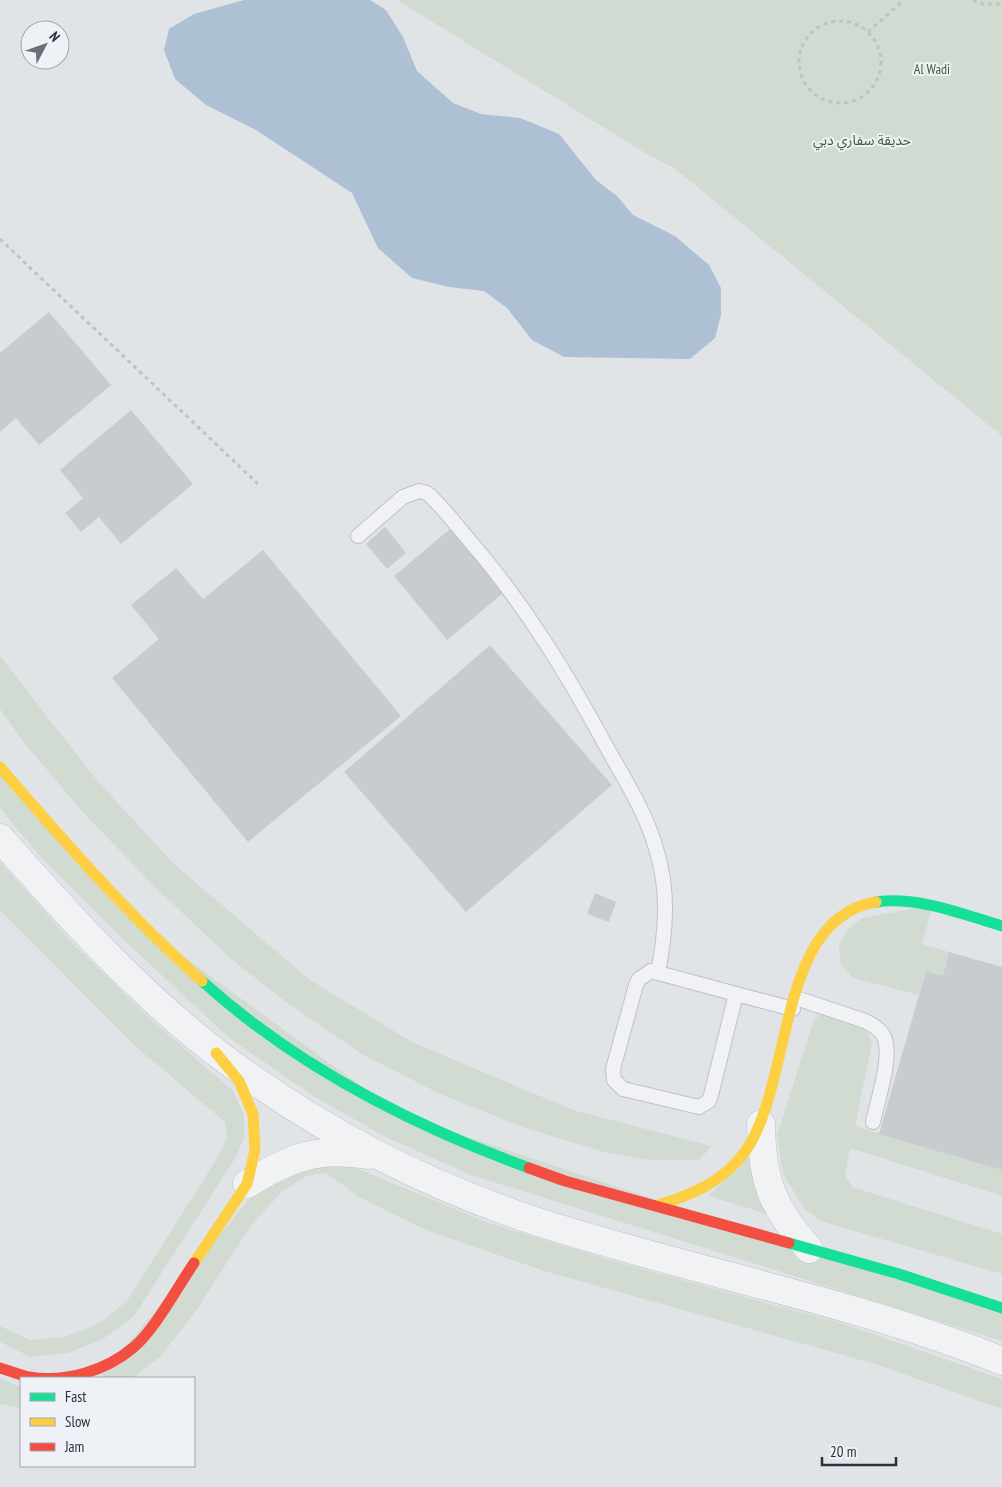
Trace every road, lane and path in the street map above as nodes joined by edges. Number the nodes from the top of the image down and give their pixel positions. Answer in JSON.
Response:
{"nodes":[{"id":1,"x":904,"y":0,"type":"edge"},
{"id":2,"x":973,"y":0,"type":"edge"},
{"id":3,"x":1002,"y":4,"type":"edge"},
{"id":4,"x":868,"y":32,"type":"junction"},
{"id":5,"x":0,"y":239,"type":"edge"},
{"id":6,"x":258,"y":484,"type":"dead end"},
{"id":7,"x":358,"y":536,"type":"dead end"},
{"id":8,"x":0,"y":767,"type":"edge"},
{"id":9,"x":0,"y":838,"type":"edge"},
{"id":10,"x":1002,"y":926,"type":"edge"},
{"id":11,"x":658,"y":972,"type":"junction"},
{"id":12,"x":736,"y":994,"type":"junction"},
{"id":13,"x":794,"y":1004,"type":"junction"},
{"id":14,"x":216,"y":1052,"type":"junction"},
{"id":15,"x":873,"y":1122,"type":"dead end"},
{"id":16,"x":761,"y":1124,"type":"junction"},
{"id":17,"x":380,"y":1158,"type":"junction"},
{"id":18,"x":247,"y":1184,"type":"junction"},
{"id":19,"x":658,"y":1205,"type":"junction"},
{"id":20,"x":809,"y":1249,"type":"junction"},
{"id":21,"x":1002,"y":1308,"type":"edge"},
{"id":22,"x":1002,"y":1361,"type":"edge"},
{"id":23,"x":0,"y":1368,"type":"edge"},
{"id":24,"x":30,"y":1377,"type":"edge"},
{"id":25,"x":70,"y":1377,"type":"edge"}],
"edges":[{"from":1,"to":4,"type":"path"},
{"from":2,"to":3,"type":"path"},
{"from":4,"to":4,"type":"path"},
{"from":5,"to":6,"type":"path"},
{"from":7,"to":11,"type":"lane"},
{"from":8,"to":19,"type":"street"},
{"from":9,"to":14,"type":"street"},
{"from":10,"to":13,"type":"street"},
{"from":11,"to":12,"type":"lane"},
{"from":11,"to":12,"type":"lane"},
{"from":12,"to":13,"type":"lane"},
{"from":13,"to":15,"type":"lane"},
{"from":13,"to":16,"type":"street"},
{"from":14,"to":17,"type":"street"},
{"from":14,"to":18,"type":"street"},
{"from":16,"to":19,"type":"street"},
{"from":16,"to":20,"type":"street"},
{"from":17,"to":18,"type":"street"},
{"from":17,"to":22,"type":"street"},
{"from":18,"to":25,"type":"street"},
{"from":19,"to":20,"type":"street"},
{"from":20,"to":21,"type":"street"},
{"from":23,"to":24,"type":"street"}]}
